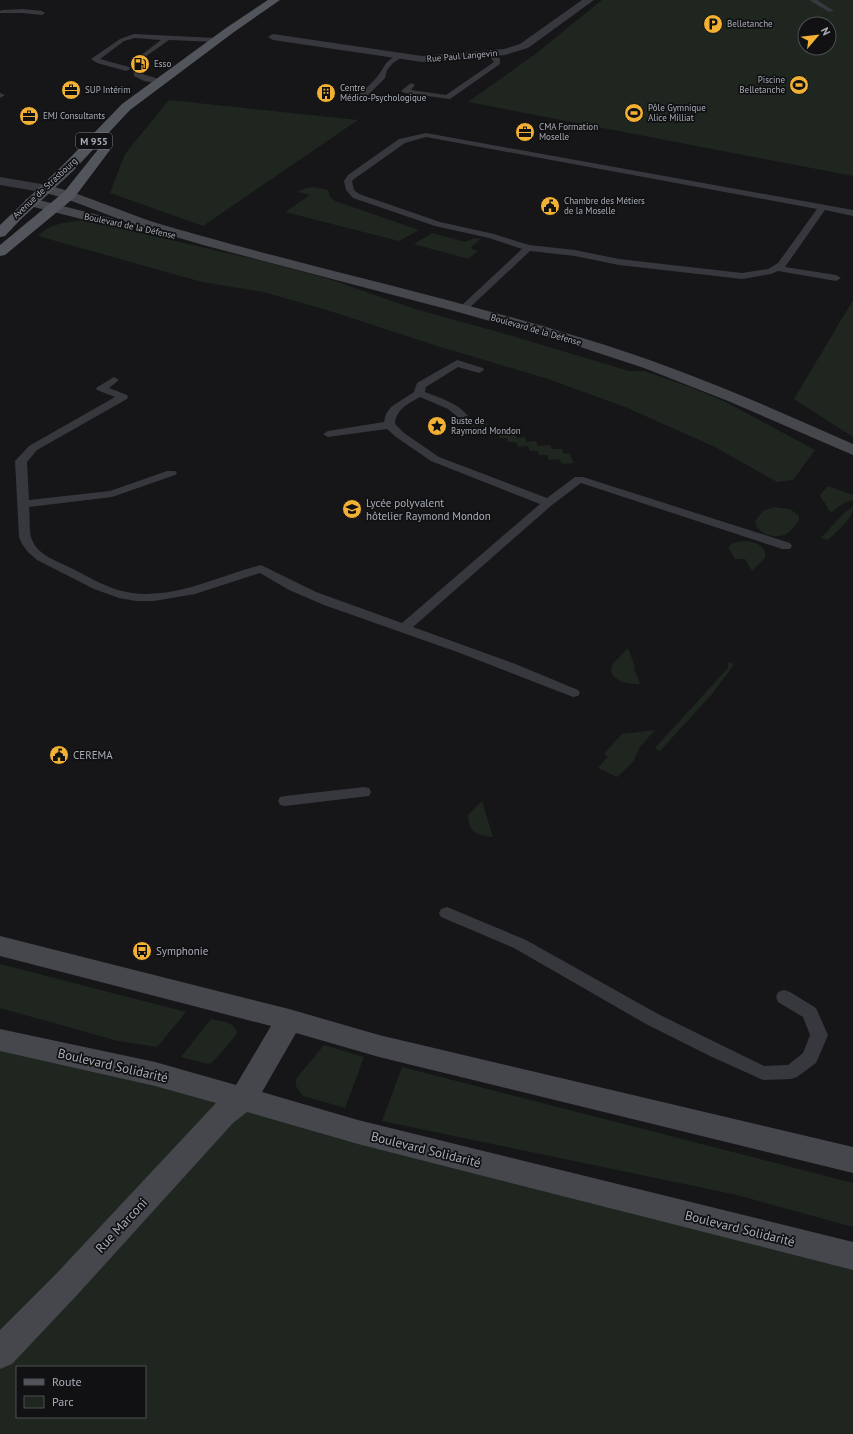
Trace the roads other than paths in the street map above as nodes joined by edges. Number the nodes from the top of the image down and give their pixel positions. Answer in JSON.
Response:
{"nodes":[{"id":1,"x":275,"y":0,"type":"edge"},
{"id":2,"x":589,"y":0,"type":"edge"},
{"id":3,"x":812,"y":0,"type":"edge"},
{"id":4,"x":831,"y":11,"type":"dead end"},
{"id":5,"x":2,"y":12,"type":"dead end"},
{"id":6,"x":42,"y":13,"type":"dead end"},
{"id":7,"x":273,"y":37,"type":"dead end"},
{"id":8,"x":167,"y":38,"type":"junction"},
{"id":9,"x":216,"y":40,"type":"junction"},
{"id":10,"x":490,"y":53,"type":"junction"},
{"id":11,"x":142,"y":57,"type":"dead end"},
{"id":12,"x":399,"y":57,"type":"junction"},
{"id":13,"x":126,"y":68,"type":"dead end"},
{"id":14,"x":137,"y":74,"type":"dead end"},
{"id":15,"x":162,"y":82,"type":"junction"},
{"id":16,"x":411,"y":85,"type":"dead end"},
{"id":17,"x":144,"y":96,"type":"junction"},
{"id":18,"x":359,"y":99,"type":"dead end"},
{"id":19,"x":0,"y":181,"type":"edge"},
{"id":20,"x":47,"y":189,"type":"junction"},
{"id":21,"x":69,"y":195,"type":"junction"},
{"id":22,"x":25,"y":201,"type":"junction"},
{"id":23,"x":823,"y":207,"type":"junction"},
{"id":24,"x":52,"y":208,"type":"junction"},
{"id":25,"x":853,"y":213,"type":"edge"},
{"id":26,"x":0,"y":233,"type":"edge"},
{"id":27,"x":208,"y":242,"type":"junction"},
{"id":28,"x":528,"y":248,"type":"junction"},
{"id":29,"x":0,"y":252,"type":"edge"},
{"id":30,"x":776,"y":268,"type":"junction"},
{"id":31,"x":836,"y":278,"type":"dead end"},
{"id":32,"x":463,"y":309,"type":"junction"},
{"id":33,"x":479,"y":370,"type":"dead end"},
{"id":34,"x":114,"y":380,"type":"dead end"},
{"id":35,"x":419,"y":393,"type":"junction"},
{"id":36,"x":463,"y":416,"type":"dead end"},
{"id":37,"x":389,"y":425,"type":"junction"},
{"id":38,"x":328,"y":434,"type":"dead end"},
{"id":39,"x":850,"y":449,"type":"edge"},
{"id":40,"x":171,"y":473,"type":"dead end"},
{"id":41,"x":548,"y":503,"type":"junction"},
{"id":42,"x":23,"y":504,"type":"junction"},
{"id":43,"x":786,"y":546,"type":"dead end"},
{"id":44,"x":404,"y":628,"type":"junction"},
{"id":45,"x":572,"y":693,"type":"dead end"},
{"id":46,"x":364,"y":792,"type":"dead end"},
{"id":47,"x":285,"y":801,"type":"dead end"},
{"id":48,"x":447,"y":913,"type":"dead end"},
{"id":49,"x":0,"y":946,"type":"edge"},
{"id":50,"x":784,"y":997,"type":"dead end"},
{"id":51,"x":289,"y":1020,"type":"junction"},
{"id":52,"x":0,"y":1040,"type":"edge"},
{"id":53,"x":243,"y":1099,"type":"junction"},
{"id":54,"x":853,"y":1160,"type":"edge"},
{"id":55,"x":853,"y":1256,"type":"edge"},
{"id":56,"x":0,"y":1353,"type":"edge"}],
"edges":[{"from":1,"to":9,"type":"main road","name":"Avenue de Strasbourg","number":"M 955"},
{"from":2,"to":10,"type":"street","name":"Rue Paul Langevin"},
{"from":3,"to":4,"type":"lane"},
{"from":5,"to":6,"type":"lane"},
{"from":7,"to":12,"type":"street","name":"Rue Paul Langevin"},
{"from":8,"to":9,"type":"lane"},
{"from":8,"to":11,"type":"lane"},
{"from":8,"to":13,"type":"lane"},
{"from":9,"to":15,"type":"main road","name":"Avenue de Strasbourg","number":"M 955"},
{"from":10,"to":12,"type":"street","name":"Rue Paul Langevin"},
{"from":10,"to":16,"type":"lane"},
{"from":12,"to":18,"type":"lane"},
{"from":14,"to":15,"type":"lane"},
{"from":15,"to":17,"type":"main road","name":"Avenue de Strasbourg","number":"M 955"},
{"from":17,"to":20,"type":"main road","name":"Avenue de Strasbourg","number":"M 955"},
{"from":17,"to":21,"type":"main road","name":"Avenue de Strasbourg","number":"M 955"},
{"from":19,"to":20,"type":"street"},
{"from":20,"to":21,"type":"street","name":"Boulevard de la Défense"},
{"from":20,"to":22,"type":"main road","name":"Avenue de Strasbourg","number":"M 955"},
{"from":21,"to":24,"type":"main road","name":"Avenue de Strasbourg","number":"M 955"},
{"from":21,"to":27,"type":"street","name":"Boulevard de la Défense"},
{"from":22,"to":24,"type":"street","name":"Boulevard de la Défense"},
{"from":22,"to":26,"type":"main road","name":"Avenue de Strasbourg","number":"M 955"},
{"from":23,"to":25,"type":"lane"},
{"from":23,"to":28,"type":"lane"},
{"from":23,"to":30,"type":"lane"},
{"from":24,"to":27,"type":"street","name":"Boulevard de la Défense"},
{"from":24,"to":29,"type":"main road","name":"Avenue de Strasbourg","number":"M 955"},
{"from":27,"to":32,"type":"street","name":"Boulevard de la Défense"},
{"from":28,"to":30,"type":"lane"},
{"from":28,"to":32,"type":"lane"},
{"from":30,"to":31,"type":"lane"},
{"from":32,"to":39,"type":"street","name":"Boulevard de la Défense"},
{"from":33,"to":35,"type":"lane"},
{"from":34,"to":42,"type":"lane"},
{"from":35,"to":36,"type":"lane"},
{"from":35,"to":37,"type":"lane"},
{"from":37,"to":38,"type":"lane"},
{"from":37,"to":41,"type":"lane"},
{"from":40,"to":42,"type":"lane"},
{"from":41,"to":43,"type":"lane"},
{"from":41,"to":44,"type":"lane"},
{"from":42,"to":44,"type":"lane"},
{"from":44,"to":45,"type":"lane"},
{"from":46,"to":47,"type":"lane"},
{"from":48,"to":50,"type":"lane"},
{"from":49,"to":51,"type":"street"},
{"from":51,"to":53,"type":"street"},
{"from":51,"to":54,"type":"street"},
{"from":52,"to":53,"type":"street","name":"Boulevard Solidarité"},
{"from":53,"to":55,"type":"street","name":"Boulevard Solidarité"},
{"from":53,"to":56,"type":"street","name":"Rue Marconi"}]}
